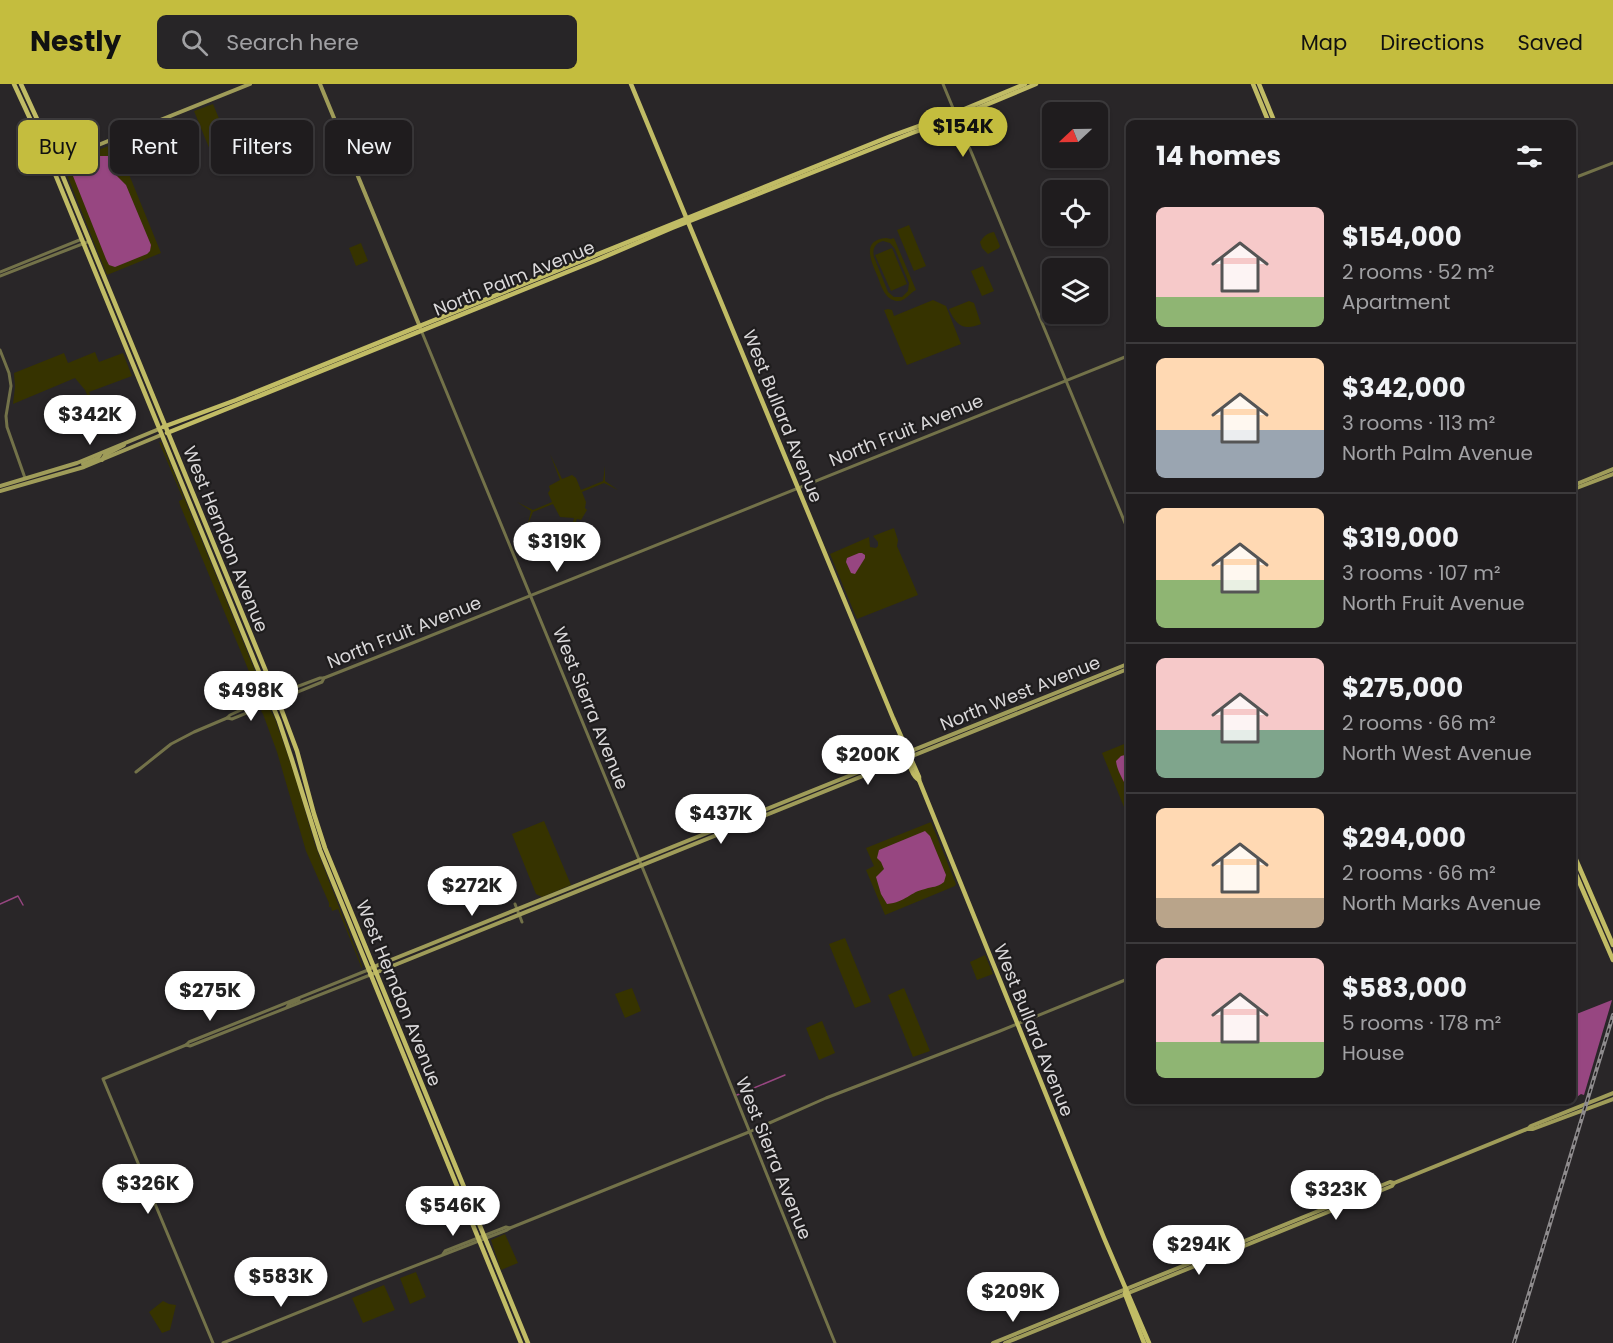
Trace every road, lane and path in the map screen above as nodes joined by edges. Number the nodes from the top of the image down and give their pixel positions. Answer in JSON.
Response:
{"nodes":[{"id":1,"x":14,"y":84,"type":"edge"},
{"id":2,"x":21,"y":84,"type":"edge"},
{"id":3,"x":250,"y":84,"type":"edge"},
{"id":4,"x":320,"y":84,"type":"edge"},
{"id":5,"x":632,"y":84,"type":"edge"},
{"id":6,"x":943,"y":84,"type":"edge"},
{"id":7,"x":1025,"y":84,"type":"edge"},
{"id":8,"x":1036,"y":84,"type":"edge"},
{"id":9,"x":1256,"y":84,"type":"edge"},
{"id":10,"x":956,"y":115,"type":"junction"},
{"id":11,"x":31,"y":120,"type":"edge"},
{"id":12,"x":38,"y":120,"type":"edge"},
{"id":13,"x":1268,"y":120,"type":"edge"},
{"id":14,"x":1274,"y":120,"type":"edge"},
{"id":15,"x":98,"y":145,"type":"edge"},
{"id":16,"x":1613,"y":163,"type":"edge"},
{"id":17,"x":55,"y":174,"type":"edge"},
{"id":18,"x":62,"y":174,"type":"edge"},
{"id":19,"x":1576,"y":177,"type":"edge"},
{"id":20,"x":687,"y":220,"type":"junction"},
{"id":21,"x":656,"y":230,"type":"junction"},
{"id":22,"x":89,"y":239,"type":"junction"},
{"id":23,"x":83,"y":242,"type":"junction"},
{"id":24,"x":635,"y":244,"type":"junction"},
{"id":25,"x":51,"y":252,"type":"junction"},
{"id":26,"x":31,"y":264,"type":"junction"},
{"id":27,"x":0,"y":274,"type":"edge"},
{"id":28,"x":420,"y":328,"type":"junction"},
{"id":29,"x":364,"y":348,"type":"junction"},
{"id":30,"x":0,"y":350,"type":"edge"},
{"id":31,"x":1126,"y":357,"type":"edge"},
{"id":32,"x":333,"y":365,"type":"junction"},
{"id":33,"x":1066,"y":381,"type":"junction"},
{"id":34,"x":262,"y":389,"type":"junction"},
{"id":35,"x":230,"y":407,"type":"junction"},
{"id":36,"x":166,"y":430,"type":"junction"},
{"id":37,"x":160,"y":432,"type":"junction"},
{"id":38,"x":126,"y":442,"type":"junction"},
{"id":39,"x":100,"y":453,"type":"junction"},
{"id":40,"x":102,"y":460,"type":"junction"},
{"id":41,"x":75,"y":469,"type":"junction"},
{"id":42,"x":1613,"y":469,"type":"edge"},
{"id":43,"x":1613,"y":474,"type":"edge"},
{"id":44,"x":26,"y":480,"type":"junction"},
{"id":45,"x":1576,"y":484,"type":"edge"},
{"id":46,"x":0,"y":486,"type":"edge"},
{"id":47,"x":798,"y":488,"type":"junction"},
{"id":48,"x":1576,"y":488,"type":"edge"},
{"id":49,"x":0,"y":491,"type":"edge"},
{"id":50,"x":1126,"y":525,"type":"edge"},
{"id":51,"x":530,"y":596,"type":"junction"},
{"id":52,"x":1126,"y":668,"type":"edge"},
{"id":53,"x":1126,"y":668,"type":"edge"},
{"id":54,"x":276,"y":698,"type":"junction"},
{"id":55,"x":270,"y":700,"type":"junction"},
{"id":56,"x":1006,"y":713,"type":"junction"},
{"id":57,"x":968,"y":734,"type":"junction"},
{"id":58,"x":909,"y":755,"type":"junction"},
{"id":59,"x":136,"y":772,"type":"dead end"},
{"id":60,"x":640,"y":863,"type":"junction"},
{"id":61,"x":1577,"y":870,"type":"edge"},
{"id":62,"x":514,"y":904,"type":"dead end"},
{"id":63,"x":518,"y":912,"type":"junction"},
{"id":64,"x":522,"y":922,"type":"dead end"},
{"id":65,"x":1613,"y":945,"type":"edge"},
{"id":66,"x":431,"y":948,"type":"junction"},
{"id":67,"x":420,"y":949,"type":"junction"},
{"id":68,"x":1613,"y":960,"type":"edge"},
{"id":69,"x":403,"y":962,"type":"junction"},
{"id":70,"x":375,"y":970,"type":"junction"},
{"id":71,"x":369,"y":972,"type":"junction"},
{"id":72,"x":1126,"y":980,"type":"edge"},
{"id":73,"x":304,"y":995,"type":"junction"},
{"id":74,"x":287,"y":1007,"type":"junction"},
{"id":75,"x":1017,"y":1023,"type":"junction"},
{"id":76,"x":186,"y":1045,"type":"junction"},
{"id":77,"x":1613,"y":1096,"type":"edge"},
{"id":78,"x":1527,"y":1129,"type":"junction"},
{"id":79,"x":748,"y":1132,"type":"junction"},
{"id":80,"x":1394,"y":1183,"type":"junction"},
{"id":81,"x":485,"y":1237,"type":"junction"},
{"id":82,"x":478,"y":1240,"type":"junction"},
{"id":83,"x":1214,"y":1254,"type":"junction"},
{"id":84,"x":1201,"y":1264,"type":"junction"},
{"id":85,"x":1183,"y":1266,"type":"junction"},
{"id":86,"x":1174,"y":1274,"type":"junction"},
{"id":87,"x":1126,"y":1292,"type":"junction"},
{"id":88,"x":1091,"y":1303,"type":"junction"},
{"id":89,"x":1071,"y":1316,"type":"junction"},
{"id":90,"x":1041,"y":1323,"type":"junction"},
{"id":91,"x":1019,"y":1337,"type":"junction"},
{"id":92,"x":1146,"y":1340,"type":"edge"},
{"id":93,"x":213,"y":1343,"type":"edge"},
{"id":94,"x":223,"y":1343,"type":"edge"},
{"id":95,"x":520,"y":1343,"type":"edge"},
{"id":96,"x":528,"y":1343,"type":"edge"},
{"id":97,"x":835,"y":1343,"type":"edge"},
{"id":98,"x":993,"y":1343,"type":"edge"},
{"id":99,"x":1005,"y":1343,"type":"edge"}],
"edges":[{"from":1,"to":11,"type":"main road","name":"West Herndon Avenue"},
{"from":2,"to":12,"type":"main road","name":"West Herndon Avenue"},
{"from":3,"to":15,"type":"main road"},
{"from":4,"to":28,"type":"main road","name":"West Sierra Avenue"},
{"from":5,"to":20,"type":"main road","name":"West Bullard Avenue"},
{"from":6,"to":10,"type":"street"},
{"from":7,"to":10,"type":"main road","name":"North Palm Avenue"},
{"from":8,"to":10,"type":"main road","name":"North Palm Avenue"},
{"from":9,"to":13,"type":"main road"},
{"from":9,"to":14,"type":"main road"},
{"from":10,"to":20,"type":"main road","name":"North Palm Avenue"},
{"from":10,"to":33,"type":"street"},
{"from":16,"to":19,"type":"street"},
{"from":17,"to":23,"type":"main road","name":"West Herndon Avenue"},
{"from":18,"to":22,"type":"main road","name":"West Herndon Avenue"},
{"from":20,"to":21,"type":"main road","name":"North Palm Avenue"},
{"from":20,"to":24,"type":"main road","name":"North Palm Avenue"},
{"from":20,"to":47,"type":"main road","name":"West Bullard Avenue"},
{"from":21,"to":24,"type":"main road"},
{"from":21,"to":28,"type":"main road","name":"North Palm Avenue"},
{"from":22,"to":23,"type":"street"},
{"from":22,"to":36,"type":"main road","name":"West Herndon Avenue"},
{"from":23,"to":25,"type":"street"},
{"from":23,"to":26,"type":"street"},
{"from":23,"to":37,"type":"main road","name":"West Herndon Avenue"},
{"from":24,"to":28,"type":"main road","name":"North Palm Avenue"},
{"from":25,"to":26,"type":"street"},
{"from":25,"to":27,"type":"street"},
{"from":26,"to":27,"type":"street"},
{"from":28,"to":29,"type":"main road","name":"North Palm Avenue"},
{"from":28,"to":32,"type":"main road","name":"North Palm Avenue"},
{"from":28,"to":51,"type":"street","name":"West Sierra Avenue"},
{"from":29,"to":32,"type":"main road"},
{"from":29,"to":34,"type":"main road","name":"North Palm Avenue"},
{"from":30,"to":44,"type":"street"},
{"from":31,"to":33,"type":"street","name":"North Fruit Avenue"},
{"from":32,"to":35,"type":"main road","name":"North Palm Avenue"},
{"from":33,"to":47,"type":"street","name":"North Fruit Avenue"},
{"from":33,"to":50,"type":"street"},
{"from":34,"to":35,"type":"main road"},
{"from":34,"to":36,"type":"main road","name":"North Palm Avenue"},
{"from":35,"to":36,"type":"main road","name":"North Palm Avenue"},
{"from":36,"to":37,"type":"main road","name":"North Palm Avenue"},
{"from":36,"to":54,"type":"main road","name":"West Herndon Avenue"},
{"from":37,"to":38,"type":"main road","name":"North Palm Avenue"},
{"from":37,"to":40,"type":"main road","name":"North Palm Avenue"},
{"from":37,"to":55,"type":"main road","name":"West Herndon Avenue"},
{"from":38,"to":39,"type":"main road","name":"North Palm Avenue"},
{"from":38,"to":40,"type":"main road"},
{"from":39,"to":41,"type":"main road"},
{"from":39,"to":44,"type":"main road","name":"North Palm Avenue"},
{"from":40,"to":41,"type":"main road","name":"North Palm Avenue"},
{"from":41,"to":44,"type":"main road","name":"North Palm Avenue"},
{"from":42,"to":45,"type":"main road"},
{"from":43,"to":48,"type":"main road"},
{"from":44,"to":46,"type":"main road","name":"North Palm Avenue"},
{"from":44,"to":49,"type":"main road","name":"North Palm Avenue"},
{"from":47,"to":51,"type":"street","name":"North Fruit Avenue"},
{"from":47,"to":58,"type":"main road","name":"West Bullard Avenue"},
{"from":51,"to":54,"type":"street","name":"North Fruit Avenue"},
{"from":51,"to":60,"type":"street","name":"West Sierra Avenue"},
{"from":52,"to":56,"type":"main road","name":"North West Avenue"},
{"from":53,"to":57,"type":"main road","name":"North West Avenue"},
{"from":54,"to":55,"type":"street","name":"North Fruit Avenue"},
{"from":54,"to":70,"type":"main road","name":"West Herndon Avenue"},
{"from":55,"to":59,"type":"street","name":"North Fruit Avenue"},
{"from":55,"to":71,"type":"main road","name":"West Herndon Avenue"},
{"from":56,"to":57,"type":"main road"},
{"from":56,"to":58,"type":"main road","name":"North West Avenue"},
{"from":57,"to":58,"type":"main road","name":"North West Avenue"},
{"from":58,"to":60,"type":"main road","name":"North West Avenue"},
{"from":58,"to":75,"type":"main road","name":"West Bullard Avenue"},
{"from":60,"to":63,"type":"main road","name":"North West Avenue"},
{"from":60,"to":79,"type":"street","name":"West Sierra Avenue"},
{"from":61,"to":65,"type":"main road"},
{"from":61,"to":68,"type":"main road"},
{"from":62,"to":63,"type":"street"},
{"from":63,"to":64,"type":"street"},
{"from":63,"to":66,"type":"main road","name":"North West Avenue"},
{"from":63,"to":66,"type":"main road","name":"North West Avenue"},
{"from":66,"to":67,"type":"main road","name":"North West Avenue"},
{"from":66,"to":69,"type":"main road","name":"North West Avenue"},
{"from":67,"to":69,"type":"main road"},
{"from":67,"to":70,"type":"main road","name":"North West Avenue"},
{"from":69,"to":70,"type":"main road","name":"North West Avenue"},
{"from":70,"to":71,"type":"main road","name":"North West Avenue"},
{"from":70,"to":81,"type":"main road","name":"West Herndon Avenue"},
{"from":71,"to":73,"type":"street","name":"North West Avenue"},
{"from":71,"to":74,"type":"street","name":"North West Avenue"},
{"from":71,"to":82,"type":"main road","name":"West Herndon Avenue"},
{"from":72,"to":75,"type":"street"},
{"from":73,"to":74,"type":"street"},
{"from":73,"to":76,"type":"street","name":"North West Avenue"},
{"from":74,"to":76,"type":"street","name":"North West Avenue"},
{"from":75,"to":79,"type":"street"},
{"from":75,"to":87,"type":"main road","name":"West Bullard Avenue"},
{"from":76,"to":93,"type":"street","name":"North West Avenue"},
{"from":77,"to":78,"type":"main road"},
{"from":77,"to":78,"type":"main road"},
{"from":78,"to":80,"type":"main road"},
{"from":79,"to":81,"type":"street"},
{"from":79,"to":97,"type":"street","name":"West Sierra Avenue"},
{"from":80,"to":83,"type":"main road"},
{"from":80,"to":84,"type":"main road"},
{"from":81,"to":82,"type":"street"},
{"from":81,"to":96,"type":"main road","name":"West Herndon Avenue"},
{"from":82,"to":94,"type":"street"},
{"from":82,"to":95,"type":"main road","name":"West Herndon Avenue"},
{"from":83,"to":84,"type":"main road"},
{"from":83,"to":85,"type":"main road"},
{"from":84,"to":86,"type":"main road"},
{"from":85,"to":86,"type":"main road"},
{"from":85,"to":87,"type":"main road"},
{"from":86,"to":87,"type":"main road"},
{"from":87,"to":88,"type":"main road"},
{"from":87,"to":89,"type":"main road"},
{"from":87,"to":92,"type":"main road","name":"West Bullard Avenue"},
{"from":88,"to":89,"type":"main road"},
{"from":88,"to":90,"type":"main road"},
{"from":89,"to":91,"type":"main road"},
{"from":90,"to":91,"type":"main road"},
{"from":90,"to":98,"type":"main road"},
{"from":91,"to":99,"type":"main road"}]}
